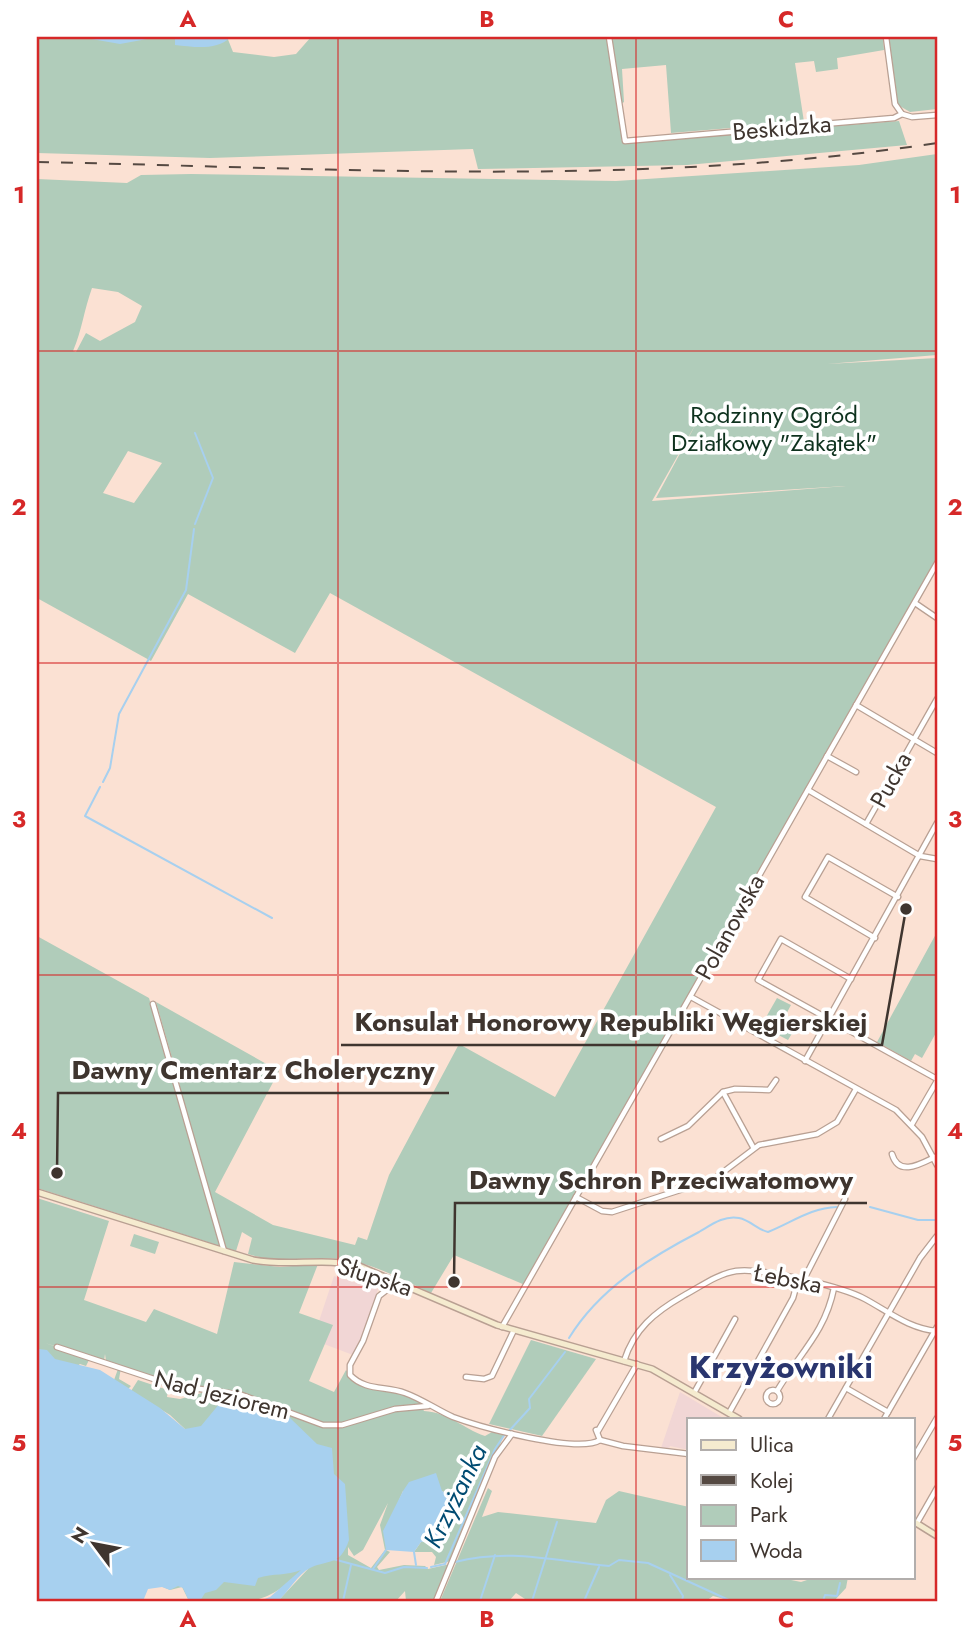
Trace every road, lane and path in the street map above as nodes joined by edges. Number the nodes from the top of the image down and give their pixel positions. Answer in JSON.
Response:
{"nodes":[{"id":1,"x":609,"y":37,"type":"edge"},
{"id":2,"x":886,"y":37,"type":"edge"},
{"id":3,"x":902,"y":114,"type":"junction"},
{"id":4,"x":937,"y":114,"type":"edge"},
{"id":5,"x":937,"y":563,"type":"edge"},
{"id":6,"x":915,"y":603,"type":"junction"},
{"id":7,"x":937,"y":618,"type":"edge"},
{"id":8,"x":937,"y":699,"type":"edge"},
{"id":9,"x":856,"y":705,"type":"junction"},
{"id":10,"x":915,"y":739,"type":"junction"},
{"id":11,"x":937,"y":753,"type":"edge"},
{"id":12,"x":827,"y":756,"type":"junction"},
{"id":13,"x":856,"y":772,"type":"dead end"},
{"id":14,"x":808,"y":790,"type":"junction"},
{"id":15,"x":937,"y":823,"type":"edge"},
{"id":16,"x":866,"y":824,"type":"junction"},
{"id":17,"x":920,"y":856,"type":"junction"},
{"id":18,"x":937,"y":859,"type":"edge"},
{"id":19,"x":898,"y":897,"type":"junction"},
{"id":20,"x":875,"y":938,"type":"junction"},
{"id":21,"x":851,"y":979,"type":"junction"},
{"id":22,"x":691,"y":997,"type":"junction"},
{"id":23,"x":153,"y":1004,"type":"dead end"},
{"id":24,"x":828,"y":1020,"type":"junction"},
{"id":25,"x":805,"y":1060,"type":"junction"},
{"id":26,"x":776,"y":1080,"type":"dead end"},
{"id":27,"x":937,"y":1080,"type":"edge"},
{"id":28,"x":856,"y":1089,"type":"junction"},
{"id":29,"x":723,"y":1092,"type":"junction"},
{"id":30,"x":912,"y":1124,"type":"junction"},
{"id":31,"x":662,"y":1139,"type":"dead end"},
{"id":32,"x":753,"y":1147,"type":"junction"},
{"id":33,"x":891,"y":1154,"type":"dead end"},
{"id":34,"x":936,"y":1157,"type":"edge"},
{"id":35,"x":937,"y":1165,"type":"edge"},
{"id":36,"x":37,"y":1192,"type":"edge"},
{"id":37,"x":576,"y":1197,"type":"junction"},
{"id":38,"x":845,"y":1199,"type":"dead end"},
{"id":39,"x":937,"y":1236,"type":"edge"},
{"id":40,"x":223,"y":1251,"type":"junction"},
{"id":41,"x":800,"y":1280,"type":"junction"},
{"id":42,"x":834,"y":1288,"type":"junction"},
{"id":43,"x":388,"y":1289,"type":"dead end"},
{"id":44,"x":889,"y":1313,"type":"junction"},
{"id":45,"x":735,"y":1319,"type":"dead end"},
{"id":46,"x":502,"y":1326,"type":"junction"},
{"id":47,"x":514,"y":1330,"type":"junction"},
{"id":48,"x":936,"y":1330,"type":"edge"},
{"id":49,"x":57,"y":1347,"type":"dead end"},
{"id":50,"x":624,"y":1361,"type":"junction"},
{"id":51,"x":637,"y":1364,"type":"junction"},
{"id":52,"x":466,"y":1377,"type":"dead end"},
{"id":53,"x":846,"y":1388,"type":"junction"},
{"id":54,"x":777,"y":1391,"type":"dead end"},
{"id":55,"x":694,"y":1393,"type":"junction"},
{"id":56,"x":428,"y":1406,"type":"junction"},
{"id":57,"x":888,"y":1412,"type":"junction"},
{"id":58,"x":729,"y":1413,"type":"junction"},
{"id":59,"x":737,"y":1418,"type":"edge"},
{"id":60,"x":829,"y":1418,"type":"edge"},
{"id":61,"x":885,"y":1418,"type":"edge"},
{"id":62,"x":937,"y":1418,"type":"edge"},
{"id":63,"x":512,"y":1434,"type":"junction"},
{"id":64,"x":600,"y":1440,"type":"junction"},
{"id":65,"x":687,"y":1454,"type":"edge"},
{"id":66,"x":914,"y":1457,"type":"edge"},
{"id":67,"x":937,"y":1488,"type":"edge"},
{"id":68,"x":915,"y":1522,"type":"edge"},
{"id":69,"x":937,"y":1536,"type":"edge"},
{"id":70,"x":436,"y":1601,"type":"edge"}],
"edges":[{"from":1,"to":3,"type":"street","name":"Beskidzka"},
{"from":2,"to":3,"type":"street"},
{"from":3,"to":4,"type":"street","name":"Beskidzka"},
{"from":5,"to":6,"type":"street","name":"Polanowska"},
{"from":6,"to":7,"type":"street"},
{"from":6,"to":9,"type":"street","name":"Polanowska"},
{"from":8,"to":10,"type":"street","name":"Pucka"},
{"from":9,"to":10,"type":"street"},
{"from":9,"to":12,"type":"street","name":"Polanowska"},
{"from":10,"to":11,"type":"street"},
{"from":10,"to":16,"type":"street","name":"Pucka"},
{"from":12,"to":13,"type":"street"},
{"from":12,"to":14,"type":"street","name":"Polanowska"},
{"from":14,"to":16,"type":"street"},
{"from":14,"to":22,"type":"street","name":"Polanowska"},
{"from":15,"to":17,"type":"street"},
{"from":16,"to":17,"type":"street"},
{"from":17,"to":18,"type":"street"},
{"from":17,"to":19,"type":"street"},
{"from":19,"to":20,"type":"street"},
{"from":19,"to":20,"type":"street"},
{"from":20,"to":21,"type":"street"},
{"from":21,"to":24,"type":"street"},
{"from":21,"to":24,"type":"street"},
{"from":22,"to":25,"type":"street"},
{"from":22,"to":37,"type":"street","name":"Polanowska"},
{"from":23,"to":40,"type":"street"},
{"from":24,"to":25,"type":"street"},
{"from":24,"to":27,"type":"street"},
{"from":25,"to":28,"type":"street"},
{"from":26,"to":29,"type":"street"},
{"from":27,"to":30,"type":"street"},
{"from":28,"to":30,"type":"street"},
{"from":28,"to":32,"type":"street"},
{"from":29,"to":31,"type":"street"},
{"from":29,"to":32,"type":"street"},
{"from":30,"to":34,"type":"street"},
{"from":32,"to":37,"type":"street"},
{"from":33,"to":34,"type":"street"},
{"from":34,"to":35,"type":"street"},
{"from":36,"to":40,"type":"street","name":"Słupska"},
{"from":37,"to":46,"type":"street","name":"Polanowska"},
{"from":38,"to":41,"type":"street"},
{"from":39,"to":44,"type":"street"},
{"from":40,"to":46,"type":"street","name":"Słupska"},
{"from":41,"to":42,"type":"street","name":"Łebska"},
{"from":41,"to":50,"type":"street","name":"Łebska"},
{"from":41,"to":58,"type":"street"},
{"from":42,"to":44,"type":"street","name":"Łebska"},
{"from":42,"to":54,"type":"street"},
{"from":43,"to":56,"type":"street"},
{"from":44,"to":48,"type":"street","name":"Łebska"},
{"from":44,"to":53,"type":"street"},
{"from":45,"to":55,"type":"street"},
{"from":46,"to":47,"type":"street","name":"Słupska"},
{"from":47,"to":50,"type":"street","name":"Słupska"},
{"from":47,"to":52,"type":"street"},
{"from":48,"to":57,"type":"street"},
{"from":49,"to":56,"type":"street","name":"Nad Jeziorem"},
{"from":50,"to":51,"type":"street","name":"Słupska"},
{"from":51,"to":55,"type":"street","name":"Słupska"},
{"from":51,"to":64,"type":"street"},
{"from":53,"to":57,"type":"street"},
{"from":53,"to":60,"type":"street"},
{"from":55,"to":58,"type":"street","name":"Słupska"},
{"from":56,"to":63,"type":"street"},
{"from":57,"to":61,"type":"street"},
{"from":58,"to":59,"type":"street","name":"Słupska"},
{"from":62,"to":66,"type":"street"},
{"from":63,"to":64,"type":"street"},
{"from":63,"to":70,"type":"street"},
{"from":64,"to":65,"type":"street"},
{"from":67,"to":68,"type":"street"},
{"from":68,"to":69,"type":"street"}]}
